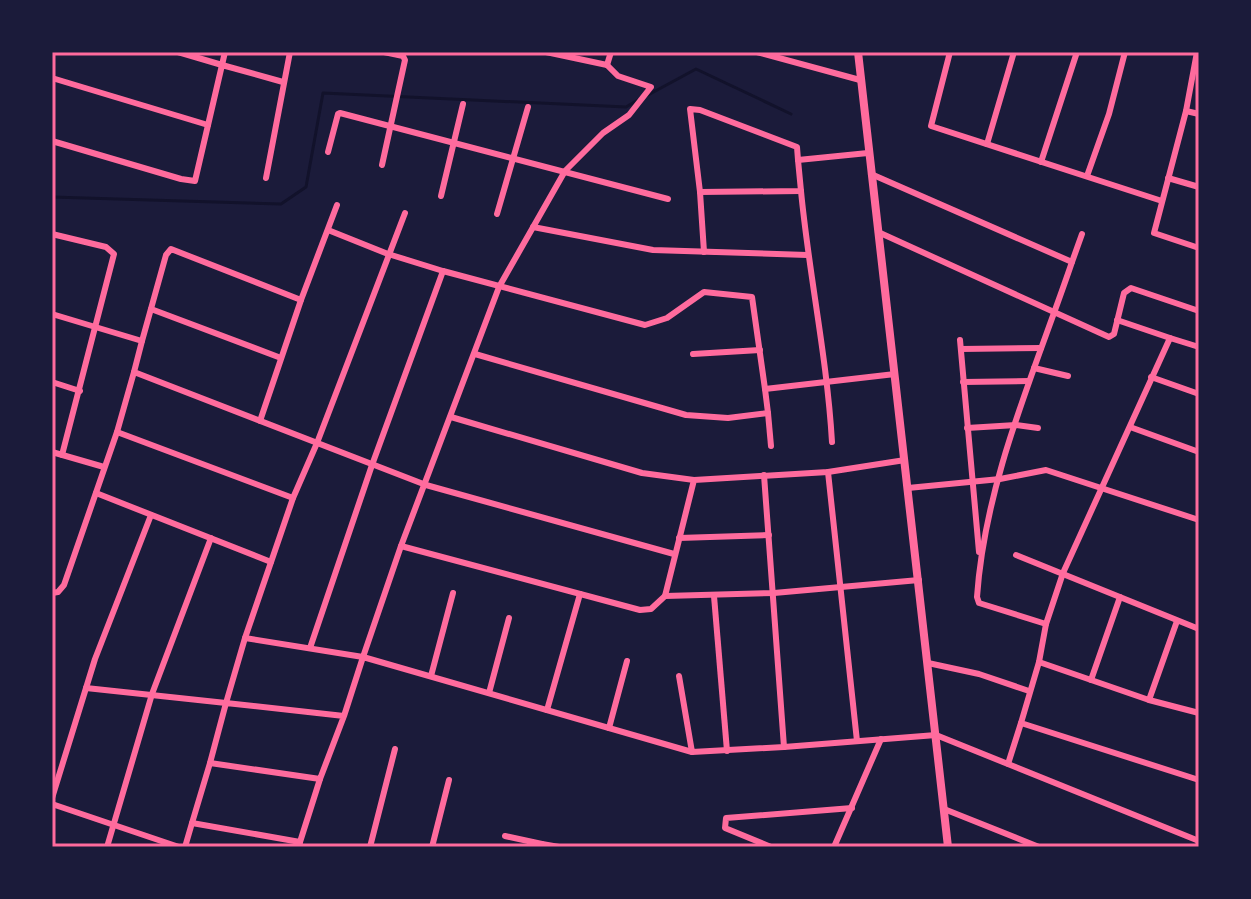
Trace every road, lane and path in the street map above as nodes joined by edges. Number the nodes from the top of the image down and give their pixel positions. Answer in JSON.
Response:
{"nodes":[{"id":1,"x":178,"y":52,"type":"edge"},
{"id":2,"x":225,"y":52,"type":"edge"},
{"id":3,"x":290,"y":52,"type":"edge"},
{"id":4,"x":384,"y":52,"type":"edge"},
{"id":5,"x":546,"y":52,"type":"edge"},
{"id":6,"x":611,"y":52,"type":"edge"},
{"id":7,"x":757,"y":52,"type":"edge"},
{"id":8,"x":858,"y":52,"type":"edge"},
{"id":9,"x":950,"y":52,"type":"edge"},
{"id":10,"x":1014,"y":52,"type":"edge"},
{"id":11,"x":1077,"y":52,"type":"edge"},
{"id":12,"x":1125,"y":52,"type":"edge"},
{"id":13,"x":1198,"y":54,"type":"edge"},
{"id":14,"x":781,"y":55,"type":"edge"},
{"id":15,"x":222,"y":65,"type":"junction"},
{"id":16,"x":607,"y":65,"type":"junction"},
{"id":17,"x":52,"y":78,"type":"edge"},
{"id":18,"x":860,"y":80,"type":"junction"},
{"id":19,"x":283,"y":82,"type":"junction"},
{"id":20,"x":463,"y":104,"type":"dead end"},
{"id":21,"x":528,"y":107,"type":"dead end"},
{"id":22,"x":1186,"y":111,"type":"junction"},
{"id":23,"x":1199,"y":114,"type":"edge"},
{"id":24,"x":208,"y":125,"type":"junction"},
{"id":25,"x":391,"y":126,"type":"junction"},
{"id":26,"x":52,"y":141,"type":"edge"},
{"id":27,"x":454,"y":142,"type":"junction"},
{"id":28,"x":987,"y":144,"type":"junction"},
{"id":29,"x":328,"y":152,"type":"dead end"},
{"id":30,"x":868,"y":153,"type":"junction"},
{"id":31,"x":514,"y":157,"type":"junction"},
{"id":32,"x":798,"y":160,"type":"junction"},
{"id":33,"x":1041,"y":162,"type":"junction"},
{"id":34,"x":382,"y":165,"type":"dead end"},
{"id":35,"x":565,"y":171,"type":"junction"},
{"id":36,"x":871,"y":174,"type":"junction"},
{"id":37,"x":1087,"y":176,"type":"junction"},
{"id":38,"x":266,"y":178,"type":"dead end"},
{"id":39,"x":1168,"y":178,"type":"junction"},
{"id":40,"x":1199,"y":187,"type":"edge"},
{"id":41,"x":801,"y":191,"type":"junction"},
{"id":42,"x":700,"y":192,"type":"junction"},
{"id":43,"x":441,"y":196,"type":"dead end"},
{"id":44,"x":668,"y":199,"type":"dead end"},
{"id":45,"x":1162,"y":201,"type":"junction"},
{"id":46,"x":337,"y":205,"type":"dead end"},
{"id":47,"x":405,"y":213,"type":"dead end"},
{"id":48,"x":497,"y":214,"type":"dead end"},
{"id":49,"x":533,"y":227,"type":"junction"},
{"id":50,"x":328,"y":230,"type":"junction"},
{"id":51,"x":878,"y":232,"type":"junction"},
{"id":52,"x":52,"y":234,"type":"edge"},
{"id":53,"x":1082,"y":234,"type":"dead end"},
{"id":54,"x":1199,"y":248,"type":"edge"},
{"id":55,"x":704,"y":252,"type":"junction"},
{"id":56,"x":388,"y":254,"type":"junction"},
{"id":57,"x":807,"y":255,"type":"junction"},
{"id":58,"x":1072,"y":262,"type":"junction"},
{"id":59,"x":443,"y":271,"type":"junction"},
{"id":60,"x":499,"y":287,"type":"junction"},
{"id":61,"x":301,"y":300,"type":"junction"},
{"id":62,"x":151,"y":309,"type":"junction"},
{"id":63,"x":1199,"y":311,"type":"edge"},
{"id":64,"x":52,"y":314,"type":"edge"},
{"id":65,"x":1054,"y":314,"type":"junction"},
{"id":66,"x":1117,"y":320,"type":"junction"},
{"id":67,"x":97,"y":326,"type":"junction"},
{"id":68,"x":1170,"y":338,"type":"junction"},
{"id":69,"x":960,"y":340,"type":"dead end"},
{"id":70,"x":142,"y":341,"type":"junction"},
{"id":71,"x":1199,"y":347,"type":"edge"},
{"id":72,"x":1041,"y":348,"type":"junction"},
{"id":73,"x":961,"y":349,"type":"junction"},
{"id":74,"x":760,"y":350,"type":"junction"},
{"id":75,"x":475,"y":354,"type":"junction"},
{"id":76,"x":693,"y":354,"type":"dead end"},
{"id":77,"x":281,"y":358,"type":"junction"},
{"id":78,"x":1034,"y":368,"type":"junction"},
{"id":79,"x":134,"y":372,"type":"junction"},
{"id":80,"x":895,"y":374,"type":"junction"},
{"id":81,"x":1068,"y":376,"type":"dead end"},
{"id":82,"x":1151,"y":377,"type":"junction"},
{"id":83,"x":1029,"y":381,"type":"junction"},
{"id":84,"x":52,"y":382,"type":"edge"},
{"id":85,"x":829,"y":382,"type":"junction"},
{"id":86,"x":963,"y":382,"type":"junction"},
{"id":87,"x":765,"y":389,"type":"junction"},
{"id":88,"x":80,"y":391,"type":"junction"},
{"id":89,"x":1199,"y":394,"type":"edge"},
{"id":90,"x":768,"y":413,"type":"junction"},
{"id":91,"x":451,"y":417,"type":"junction"},
{"id":92,"x":260,"y":421,"type":"junction"},
{"id":93,"x":1016,"y":425,"type":"junction"},
{"id":94,"x":1130,"y":427,"type":"junction"},
{"id":95,"x":967,"y":428,"type":"junction"},
{"id":96,"x":1038,"y":428,"type":"dead end"},
{"id":97,"x":117,"y":432,"type":"junction"},
{"id":98,"x":832,"y":442,"type":"dead end"},
{"id":99,"x":317,"y":443,"type":"junction"},
{"id":100,"x":771,"y":446,"type":"dead end"},
{"id":101,"x":52,"y":452,"type":"edge"},
{"id":102,"x":1199,"y":452,"type":"edge"},
{"id":103,"x":62,"y":455,"type":"junction"},
{"id":104,"x":905,"y":460,"type":"junction"},
{"id":105,"x":372,"y":465,"type":"junction"},
{"id":106,"x":104,"y":467,"type":"junction"},
{"id":107,"x":828,"y":472,"type":"junction"},
{"id":108,"x":764,"y":475,"type":"junction"},
{"id":109,"x":1000,"y":479,"type":"junction"},
{"id":110,"x":694,"y":480,"type":"junction"},
{"id":111,"x":972,"y":482,"type":"junction"},
{"id":112,"x":426,"y":485,"type":"junction"},
{"id":113,"x":1100,"y":487,"type":"junction"},
{"id":114,"x":908,"y":488,"type":"junction"},
{"id":115,"x":96,"y":493,"type":"junction"},
{"id":116,"x":293,"y":498,"type":"junction"},
{"id":117,"x":151,"y":515,"type":"junction"},
{"id":118,"x":1199,"y":520,"type":"edge"},
{"id":119,"x":769,"y":535,"type":"junction"},
{"id":120,"x":211,"y":538,"type":"junction"},
{"id":121,"x":679,"y":538,"type":"junction"},
{"id":122,"x":401,"y":546,"type":"junction"},
{"id":123,"x":674,"y":554,"type":"junction"},
{"id":124,"x":1016,"y":555,"type":"dead end"},
{"id":125,"x":979,"y":559,"type":"junction"},
{"id":126,"x":271,"y":562,"type":"junction"},
{"id":127,"x":1063,"y":573,"type":"junction"},
{"id":128,"x":919,"y":580,"type":"junction"},
{"id":129,"x":842,"y":588,"type":"junction"},
{"id":130,"x":52,"y":593,"type":"edge"},
{"id":131,"x":453,"y":593,"type":"dead end"},
{"id":132,"x":774,"y":593,"type":"junction"},
{"id":133,"x":580,"y":594,"type":"junction"},
{"id":134,"x":665,"y":596,"type":"junction"},
{"id":135,"x":714,"y":596,"type":"junction"},
{"id":136,"x":1120,"y":597,"type":"junction"},
{"id":137,"x":509,"y":618,"type":"dead end"},
{"id":138,"x":1177,"y":621,"type":"junction"},
{"id":139,"x":1046,"y":624,"type":"junction"},
{"id":140,"x":1199,"y":629,"type":"edge"},
{"id":141,"x":245,"y":638,"type":"junction"},
{"id":142,"x":310,"y":648,"type":"junction"},
{"id":143,"x":363,"y":657,"type":"junction"},
{"id":144,"x":627,"y":661,"type":"dead end"},
{"id":145,"x":1039,"y":662,"type":"junction"},
{"id":146,"x":928,"y":663,"type":"junction"},
{"id":147,"x":431,"y":676,"type":"junction"},
{"id":148,"x":679,"y":676,"type":"dead end"},
{"id":149,"x":1091,"y":680,"type":"junction"},
{"id":150,"x":86,"y":688,"type":"junction"},
{"id":151,"x":1029,"y":691,"type":"junction"},
{"id":152,"x":489,"y":693,"type":"junction"},
{"id":153,"x":152,"y":694,"type":"junction"},
{"id":154,"x":1149,"y":700,"type":"junction"},
{"id":155,"x":226,"y":703,"type":"junction"},
{"id":156,"x":547,"y":710,"type":"junction"},
{"id":157,"x":1199,"y":713,"type":"edge"},
{"id":158,"x":344,"y":716,"type":"junction"},
{"id":159,"x":1021,"y":723,"type":"junction"},
{"id":160,"x":609,"y":728,"type":"junction"},
{"id":161,"x":936,"y":735,"type":"junction"},
{"id":162,"x":881,"y":739,"type":"junction"},
{"id":163,"x":857,"y":741,"type":"junction"},
{"id":164,"x":784,"y":747,"type":"junction"},
{"id":165,"x":395,"y":749,"type":"dead end"},
{"id":166,"x":727,"y":751,"type":"junction"},
{"id":167,"x":692,"y":752,"type":"junction"},
{"id":168,"x":210,"y":763,"type":"junction"},
{"id":169,"x":1008,"y":764,"type":"junction"},
{"id":170,"x":320,"y":779,"type":"junction"},
{"id":171,"x":449,"y":780,"type":"dead end"},
{"id":172,"x":1199,"y":780,"type":"edge"},
{"id":173,"x":52,"y":801,"type":"edge"},
{"id":174,"x":852,"y":808,"type":"junction"},
{"id":175,"x":944,"y":809,"type":"junction"},
{"id":176,"x":192,"y":823,"type":"junction"},
{"id":177,"x":113,"y":824,"type":"junction"},
{"id":178,"x":505,"y":836,"type":"dead end"},
{"id":179,"x":272,"y":837,"type":"junction"},
{"id":180,"x":1199,"y":841,"type":"edge"},
{"id":181,"x":299,"y":845,"type":"edge"},
{"id":182,"x":542,"y":845,"type":"edge"},
{"id":183,"x":107,"y":847,"type":"edge"},
{"id":184,"x":182,"y":847,"type":"edge"},
{"id":185,"x":270,"y":847,"type":"edge"},
{"id":186,"x":370,"y":847,"type":"edge"},
{"id":187,"x":432,"y":847,"type":"edge"},
{"id":188,"x":559,"y":847,"type":"edge"},
{"id":189,"x":771,"y":847,"type":"edge"},
{"id":190,"x":834,"y":847,"type":"edge"},
{"id":191,"x":948,"y":847,"type":"edge"},
{"id":192,"x":1039,"y":847,"type":"edge"}],
"edges":[{"from":1,"to":15,"type":"street"},
{"from":2,"to":15,"type":"street"},
{"from":3,"to":19,"type":"street"},
{"from":4,"to":25,"type":"street"},
{"from":5,"to":16,"type":"street"},
{"from":6,"to":16,"type":"street"},
{"from":7,"to":14,"type":"street"},
{"from":8,"to":18,"type":"street"},
{"from":9,"to":28,"type":"street"},
{"from":10,"to":28,"type":"street"},
{"from":11,"to":33,"type":"street"},
{"from":12,"to":37,"type":"street"},
{"from":13,"to":22,"type":"street"},
{"from":14,"to":18,"type":"street"},
{"from":15,"to":19,"type":"street"},
{"from":15,"to":24,"type":"street"},
{"from":16,"to":35,"type":"street"},
{"from":17,"to":24,"type":"street"},
{"from":18,"to":30,"type":"street"},
{"from":19,"to":38,"type":"street"},
{"from":20,"to":27,"type":"street"},
{"from":21,"to":31,"type":"street"},
{"from":22,"to":23,"type":"street"},
{"from":22,"to":39,"type":"street"},
{"from":24,"to":26,"type":"street"},
{"from":25,"to":27,"type":"street"},
{"from":25,"to":29,"type":"street"},
{"from":25,"to":34,"type":"street"},
{"from":27,"to":31,"type":"street"},
{"from":27,"to":43,"type":"street"},
{"from":28,"to":33,"type":"street"},
{"from":30,"to":32,"type":"street"},
{"from":30,"to":36,"type":"street"},
{"from":31,"to":35,"type":"street"},
{"from":31,"to":48,"type":"street"},
{"from":32,"to":41,"type":"street"},
{"from":32,"to":42,"type":"street"},
{"from":33,"to":37,"type":"street"},
{"from":35,"to":44,"type":"street"},
{"from":35,"to":49,"type":"street"},
{"from":36,"to":51,"type":"street"},
{"from":36,"to":58,"type":"street"},
{"from":37,"to":45,"type":"street"},
{"from":39,"to":40,"type":"street"},
{"from":39,"to":45,"type":"street"},
{"from":41,"to":42,"type":"street"},
{"from":41,"to":57,"type":"street"},
{"from":42,"to":55,"type":"street"},
{"from":45,"to":54,"type":"street"},
{"from":46,"to":50,"type":"street"},
{"from":47,"to":56,"type":"street"},
{"from":49,"to":55,"type":"street"},
{"from":49,"to":60,"type":"street"},
{"from":50,"to":56,"type":"street"},
{"from":50,"to":61,"type":"street"},
{"from":51,"to":65,"type":"street"},
{"from":51,"to":80,"type":"street"},
{"from":52,"to":67,"type":"street"},
{"from":53,"to":58,"type":"street"},
{"from":55,"to":57,"type":"street"},
{"from":56,"to":59,"type":"street"},
{"from":56,"to":99,"type":"street"},
{"from":57,"to":85,"type":"street"},
{"from":58,"to":65,"type":"street"},
{"from":59,"to":60,"type":"street"},
{"from":59,"to":105,"type":"street"},
{"from":60,"to":74,"type":"street"},
{"from":60,"to":75,"type":"street"},
{"from":61,"to":62,"type":"street"},
{"from":61,"to":77,"type":"street"},
{"from":62,"to":70,"type":"street"},
{"from":62,"to":77,"type":"street"},
{"from":63,"to":66,"type":"street"},
{"from":64,"to":67,"type":"street"},
{"from":65,"to":66,"type":"street"},
{"from":65,"to":72,"type":"street"},
{"from":66,"to":68,"type":"street"},
{"from":67,"to":70,"type":"street"},
{"from":67,"to":88,"type":"street"},
{"from":68,"to":71,"type":"street"},
{"from":68,"to":82,"type":"street"},
{"from":69,"to":73,"type":"street"},
{"from":70,"to":79,"type":"street"},
{"from":72,"to":73,"type":"street"},
{"from":72,"to":78,"type":"street"},
{"from":73,"to":86,"type":"street"},
{"from":74,"to":76,"type":"street"},
{"from":74,"to":87,"type":"street"},
{"from":75,"to":90,"type":"street"},
{"from":75,"to":91,"type":"street"},
{"from":77,"to":92,"type":"street"},
{"from":78,"to":81,"type":"street"},
{"from":78,"to":83,"type":"street"},
{"from":79,"to":92,"type":"street"},
{"from":79,"to":97,"type":"street"},
{"from":80,"to":85,"type":"street"},
{"from":80,"to":104,"type":"street"},
{"from":82,"to":89,"type":"street"},
{"from":82,"to":94,"type":"street"},
{"from":83,"to":86,"type":"street"},
{"from":83,"to":93,"type":"street"},
{"from":84,"to":88,"type":"street"},
{"from":85,"to":87,"type":"street"},
{"from":85,"to":98,"type":"street"},
{"from":86,"to":95,"type":"street"},
{"from":87,"to":90,"type":"street"},
{"from":88,"to":103,"type":"street"},
{"from":90,"to":100,"type":"street"},
{"from":91,"to":110,"type":"street"},
{"from":91,"to":112,"type":"street"},
{"from":92,"to":99,"type":"street"},
{"from":93,"to":95,"type":"street"},
{"from":93,"to":96,"type":"street"},
{"from":93,"to":109,"type":"street"},
{"from":94,"to":102,"type":"street"},
{"from":94,"to":113,"type":"street"},
{"from":95,"to":111,"type":"street"},
{"from":97,"to":106,"type":"street"},
{"from":97,"to":116,"type":"street"},
{"from":99,"to":105,"type":"street"},
{"from":99,"to":116,"type":"street"},
{"from":101,"to":103,"type":"street"},
{"from":103,"to":106,"type":"street"},
{"from":104,"to":107,"type":"street"},
{"from":104,"to":114,"type":"street"},
{"from":105,"to":112,"type":"street"},
{"from":105,"to":142,"type":"street"},
{"from":106,"to":115,"type":"street"},
{"from":107,"to":108,"type":"street"},
{"from":107,"to":129,"type":"street"},
{"from":108,"to":110,"type":"street"},
{"from":108,"to":119,"type":"street"},
{"from":109,"to":111,"type":"street"},
{"from":109,"to":113,"type":"street"},
{"from":109,"to":125,"type":"street"},
{"from":110,"to":121,"type":"street"},
{"from":111,"to":114,"type":"street"},
{"from":111,"to":125,"type":"street"},
{"from":112,"to":122,"type":"street"},
{"from":112,"to":123,"type":"street"},
{"from":113,"to":118,"type":"street"},
{"from":113,"to":127,"type":"street"},
{"from":114,"to":128,"type":"street"},
{"from":115,"to":117,"type":"street"},
{"from":115,"to":130,"type":"street"},
{"from":116,"to":126,"type":"street"},
{"from":117,"to":120,"type":"street"},
{"from":117,"to":150,"type":"street"},
{"from":119,"to":121,"type":"street"},
{"from":119,"to":132,"type":"street"},
{"from":120,"to":126,"type":"street"},
{"from":120,"to":153,"type":"street"},
{"from":121,"to":123,"type":"street"},
{"from":122,"to":133,"type":"street"},
{"from":122,"to":143,"type":"street"},
{"from":123,"to":134,"type":"street"},
{"from":124,"to":127,"type":"street"},
{"from":125,"to":139,"type":"street"},
{"from":126,"to":141,"type":"street"},
{"from":127,"to":136,"type":"street"},
{"from":127,"to":139,"type":"street"},
{"from":128,"to":129,"type":"street"},
{"from":128,"to":146,"type":"street"},
{"from":129,"to":132,"type":"street"},
{"from":129,"to":163,"type":"street"},
{"from":131,"to":147,"type":"street"},
{"from":132,"to":135,"type":"street"},
{"from":132,"to":164,"type":"street"},
{"from":133,"to":134,"type":"street"},
{"from":133,"to":156,"type":"street"},
{"from":134,"to":135,"type":"street"},
{"from":135,"to":166,"type":"street"},
{"from":136,"to":138,"type":"street"},
{"from":136,"to":149,"type":"street"},
{"from":137,"to":152,"type":"street"},
{"from":138,"to":140,"type":"street"},
{"from":138,"to":154,"type":"street"},
{"from":139,"to":145,"type":"street"},
{"from":141,"to":142,"type":"street"},
{"from":141,"to":155,"type":"street"},
{"from":142,"to":143,"type":"street"},
{"from":143,"to":147,"type":"street"},
{"from":143,"to":158,"type":"street"},
{"from":144,"to":160,"type":"street"},
{"from":145,"to":149,"type":"street"},
{"from":145,"to":151,"type":"street"},
{"from":146,"to":151,"type":"street"},
{"from":146,"to":161,"type":"street"},
{"from":147,"to":152,"type":"street"},
{"from":148,"to":167,"type":"street"},
{"from":149,"to":154,"type":"street"},
{"from":150,"to":153,"type":"street"},
{"from":150,"to":173,"type":"street"},
{"from":151,"to":159,"type":"street"},
{"from":152,"to":156,"type":"street"},
{"from":153,"to":155,"type":"street"},
{"from":153,"to":177,"type":"street"},
{"from":154,"to":157,"type":"street"},
{"from":155,"to":158,"type":"street"},
{"from":155,"to":168,"type":"street"},
{"from":156,"to":160,"type":"street"},
{"from":158,"to":170,"type":"street"},
{"from":159,"to":169,"type":"street"},
{"from":159,"to":172,"type":"street"},
{"from":160,"to":167,"type":"street"},
{"from":161,"to":162,"type":"street"},
{"from":161,"to":169,"type":"street"},
{"from":161,"to":175,"type":"street"},
{"from":162,"to":163,"type":"street"},
{"from":162,"to":174,"type":"street"},
{"from":163,"to":164,"type":"street"},
{"from":164,"to":166,"type":"street"},
{"from":165,"to":186,"type":"street"},
{"from":166,"to":167,"type":"street"},
{"from":168,"to":170,"type":"street"},
{"from":168,"to":176,"type":"street"},
{"from":169,"to":180,"type":"street"},
{"from":170,"to":181,"type":"street"},
{"from":171,"to":187,"type":"street"},
{"from":173,"to":177,"type":"street"},
{"from":174,"to":189,"type":"street"},
{"from":174,"to":190,"type":"street"},
{"from":175,"to":191,"type":"street"},
{"from":175,"to":192,"type":"street"},
{"from":176,"to":179,"type":"street"},
{"from":176,"to":184,"type":"street"},
{"from":177,"to":183,"type":"street"},
{"from":177,"to":184,"type":"street"},
{"from":178,"to":182,"type":"street"},
{"from":179,"to":181,"type":"street"},
{"from":179,"to":185,"type":"street"},
{"from":182,"to":188,"type":"street"}]}
